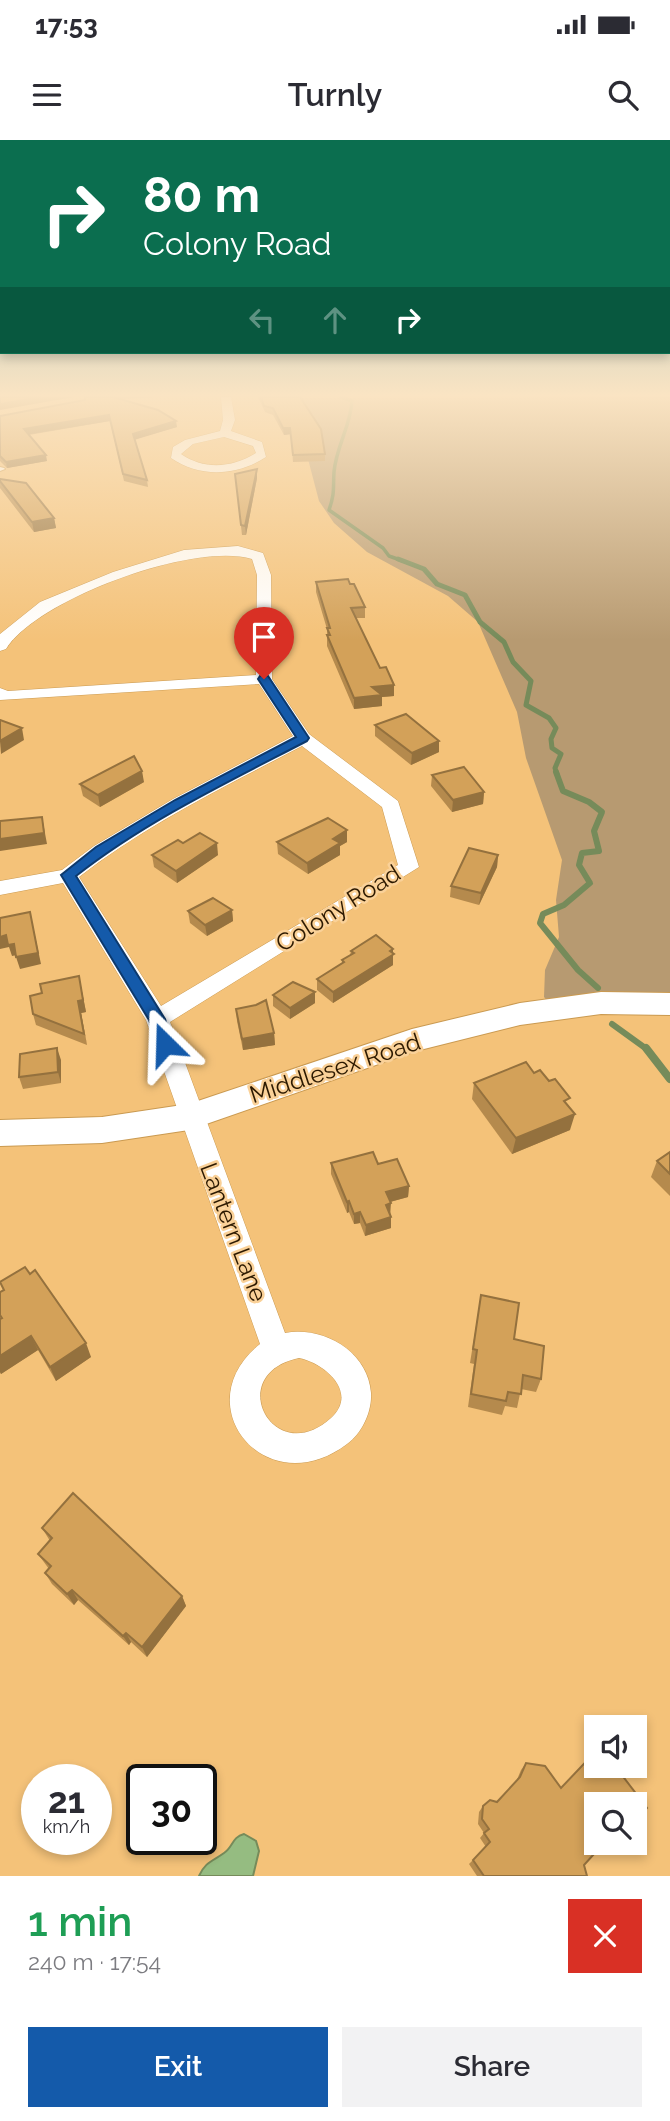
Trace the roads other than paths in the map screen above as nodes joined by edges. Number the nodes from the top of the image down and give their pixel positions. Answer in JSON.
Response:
{"nodes":[{"id":1,"x":0,"y":646,"type":"edge"},
{"id":2,"x":264,"y":679,"type":"junction"},
{"id":3,"x":0,"y":693,"type":"edge"},
{"id":4,"x":303,"y":738,"type":"junction"},
{"id":5,"x":68,"y":875,"type":"junction"},
{"id":6,"x":0,"y":888,"type":"edge"},
{"id":7,"x":670,"y":1004,"type":"edge"},
{"id":8,"x":157,"y":1019,"type":"junction"},
{"id":9,"x":189,"y":1117,"type":"junction"},
{"id":10,"x":0,"y":1133,"type":"edge"},
{"id":11,"x":276,"y":1349,"type":"dead end"}],
"edges":[{"from":1,"to":2,"type":"street"},
{"from":2,"to":3,"type":"street"},
{"from":2,"to":4,"type":"street","name":"Colony Road"},
{"from":4,"to":5,"type":"street"},
{"from":4,"to":8,"type":"street","name":"Colony Road"},
{"from":5,"to":6,"type":"street"},
{"from":5,"to":8,"type":"street"},
{"from":7,"to":9,"type":"street","name":"Middlesex Road"},
{"from":8,"to":9,"type":"street"},
{"from":9,"to":10,"type":"street","name":"Middlesex Road"},
{"from":9,"to":11,"type":"street","name":"Lantern Lane"}]}
